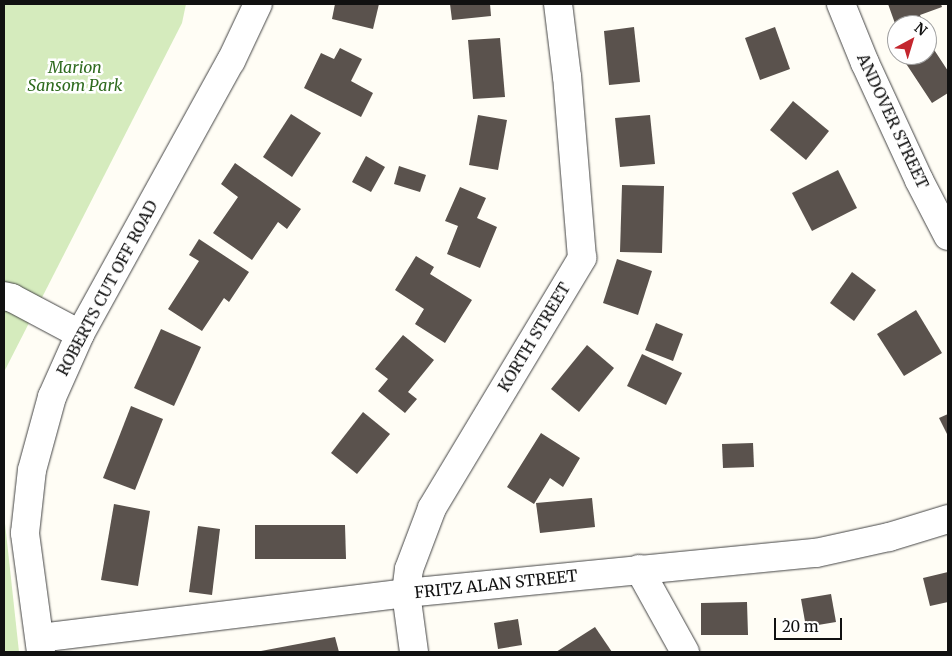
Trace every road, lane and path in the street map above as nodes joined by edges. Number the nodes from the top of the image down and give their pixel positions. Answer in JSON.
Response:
{"nodes":[{"id":1,"x":258,"y":4,"type":"edge"},
{"id":2,"x":558,"y":4,"type":"edge"},
{"id":3,"x":841,"y":4,"type":"edge"},
{"id":4,"x":948,"y":236,"type":"edge"},
{"id":5,"x":4,"y":296,"type":"edge"},
{"id":6,"x":80,"y":334,"type":"junction"},
{"id":7,"x":948,"y":519,"type":"edge"},
{"id":8,"x":639,"y":569,"type":"junction"},
{"id":9,"x":406,"y":593,"type":"junction"},
{"id":10,"x":41,"y":645,"type":"edge"},
{"id":11,"x":414,"y":652,"type":"edge"},
{"id":12,"x":685,"y":652,"type":"edge"}],
"edges":[{"from":1,"to":6,"type":"street","name":"ROBERTS CUT OFF ROAD"},
{"from":2,"to":9,"type":"street","name":"KORTH STREET"},
{"from":3,"to":4,"type":"street","name":"ANDOVER STREET"},
{"from":5,"to":6,"type":"street"},
{"from":6,"to":10,"type":"street","name":"ROBERTS CUT OFF ROAD"},
{"from":7,"to":8,"type":"street","name":"FRITZ ALAN STREET"},
{"from":8,"to":9,"type":"street","name":"FRITZ ALAN STREET"},
{"from":8,"to":12,"type":"street"},
{"from":9,"to":10,"type":"street","name":"FRITZ ALAN STREET"},
{"from":9,"to":11,"type":"street","name":"KORTH STREET"}]}
